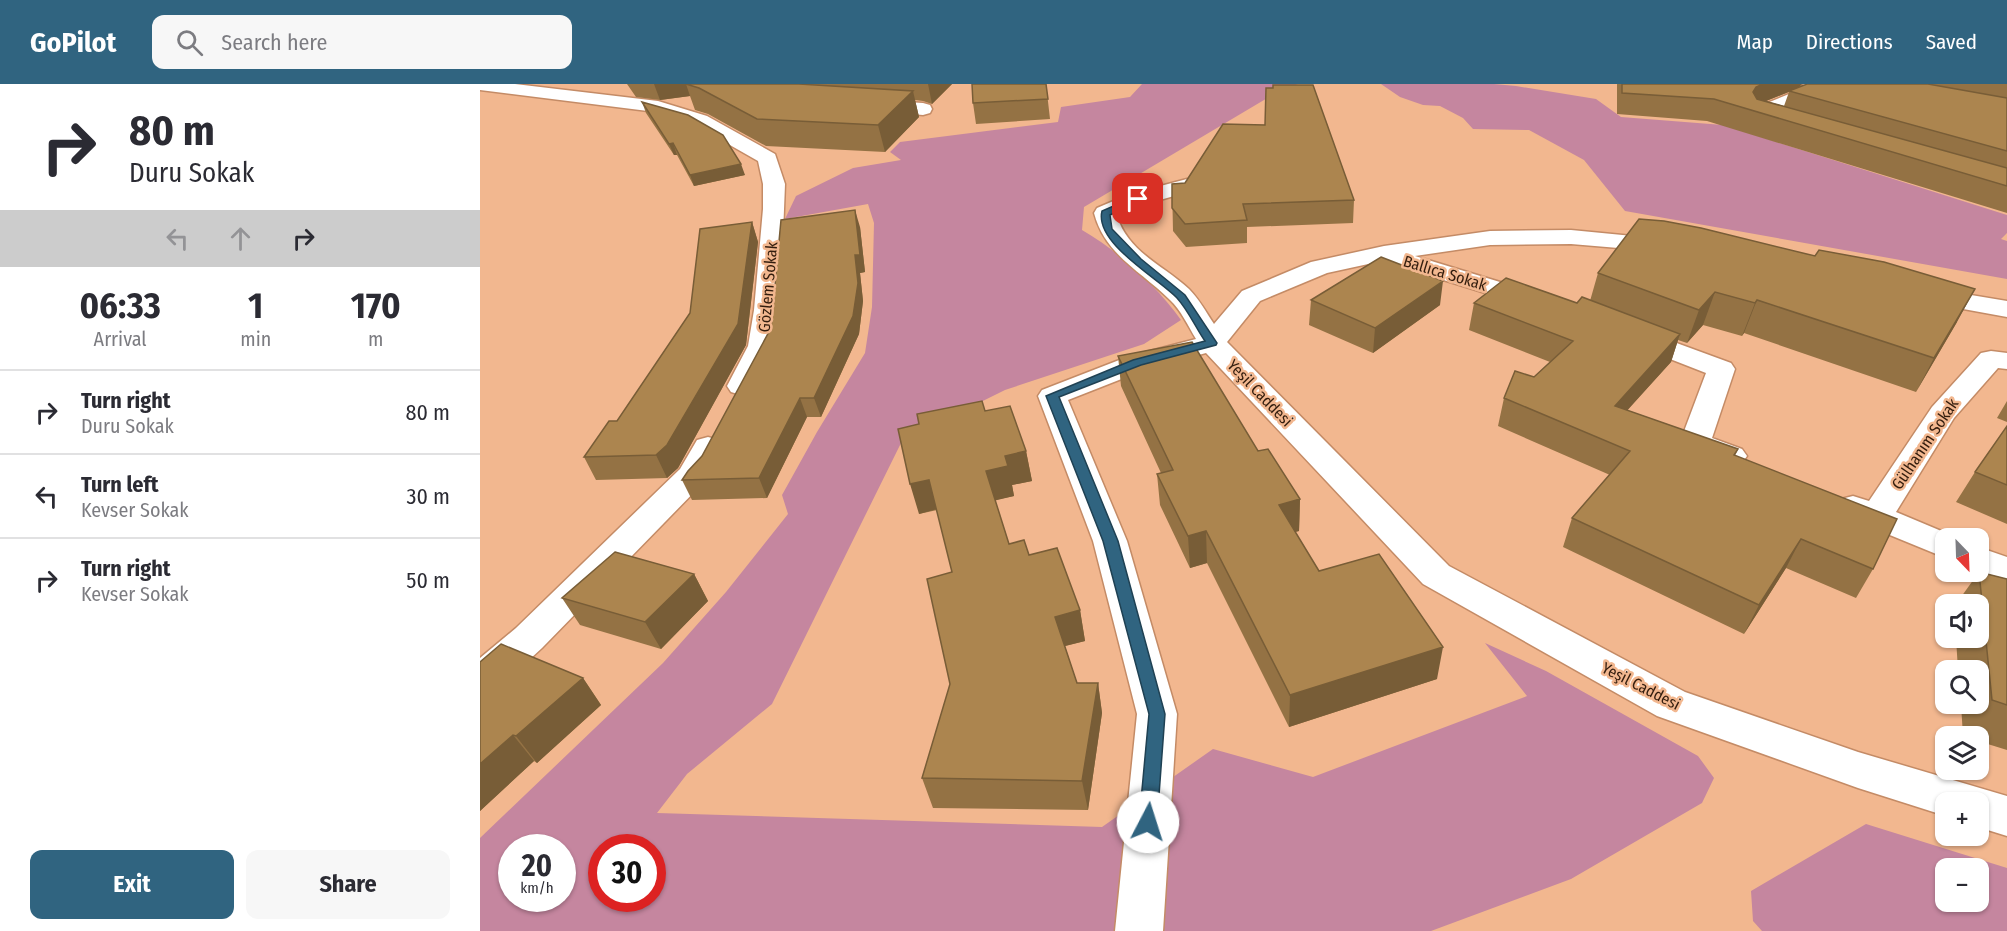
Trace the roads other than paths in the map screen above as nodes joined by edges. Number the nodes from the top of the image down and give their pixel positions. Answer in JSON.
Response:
{"nodes":[{"id":1,"x":1814,"y":84,"type":"edge"},
{"id":2,"x":480,"y":85,"type":"edge"},
{"id":3,"x":699,"y":102,"type":"edge"},
{"id":4,"x":855,"y":105,"type":"edge"},
{"id":5,"x":658,"y":107,"type":"junction"},
{"id":6,"x":923,"y":110,"type":"dead end"},
{"id":7,"x":1791,"y":124,"type":"edge"},
{"id":8,"x":1187,"y":186,"type":"edge"},
{"id":9,"x":1690,"y":250,"type":"edge"},
{"id":10,"x":1384,"y":253,"type":"junction"},
{"id":11,"x":1896,"y":291,"type":"edge"},
{"id":12,"x":2007,"y":309,"type":"edge"},
{"id":13,"x":1566,"y":310,"type":"edge"},
{"id":14,"x":1611,"y":326,"type":"edge"},
{"id":15,"x":1212,"y":343,"type":"junction"},
{"id":16,"x":1999,"y":353,"type":"edge"},
{"id":17,"x":1759,"y":468,"type":"edge"},
{"id":18,"x":1834,"y":499,"type":"edge"},
{"id":19,"x":1876,"y":517,"type":"junction"},
{"id":20,"x":1935,"y":541,"type":"edge"},
{"id":21,"x":1989,"y":564,"type":"edge"},
{"id":22,"x":2007,"y":571,"type":"edge"},
{"id":23,"x":480,"y":681,"type":"edge"},
{"id":24,"x":1935,"y":793,"type":"edge"},
{"id":25,"x":1989,"y":810,"type":"edge"},
{"id":26,"x":2007,"y":816,"type":"edge"},
{"id":27,"x":1139,"y":931,"type":"edge"}],
"edges":[{"from":1,"to":7,"type":"street"},
{"from":2,"to":5,"type":"street","name":"Gözlem Sokak"},
{"from":3,"to":5,"type":"street"},
{"from":4,"to":6,"type":"street"},
{"from":5,"to":23,"type":"street","name":"Gözlem Sokak"},
{"from":8,"to":15,"type":"street","name":"Yeşil Caddesi"},
{"from":9,"to":10,"type":"street"},
{"from":10,"to":13,"type":"street","name":"Ballıca Sokak"},
{"from":10,"to":15,"type":"street"},
{"from":11,"to":12,"type":"street"},
{"from":14,"to":17,"type":"street"},
{"from":15,"to":24,"type":"street","name":"Yeşil Caddesi"},
{"from":15,"to":27,"type":"street"},
{"from":16,"to":19,"type":"street","name":"Gülhanım Sokak"},
{"from":18,"to":19,"type":"street"},
{"from":19,"to":20,"type":"street"},
{"from":21,"to":22,"type":"street"},
{"from":25,"to":26,"type":"street"}]}
